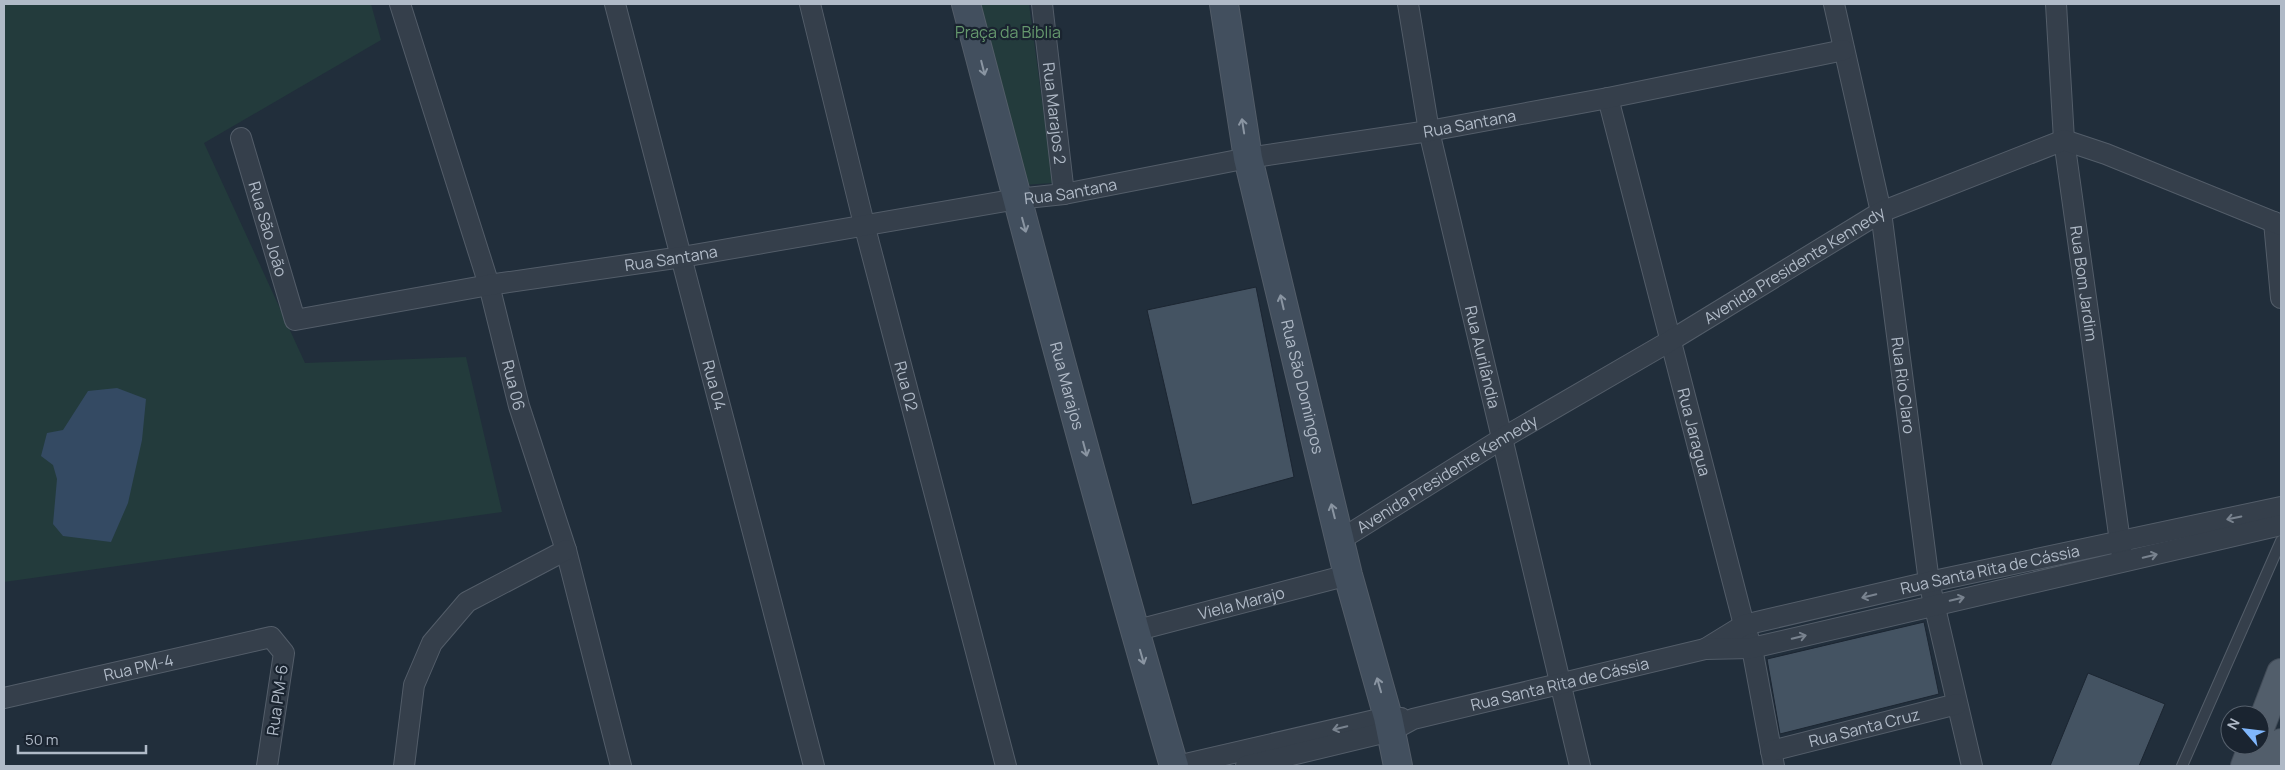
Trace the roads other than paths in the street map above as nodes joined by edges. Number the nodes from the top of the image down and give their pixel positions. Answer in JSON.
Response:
{"nodes":[{"id":1,"x":400,"y":4,"type":"edge"},
{"id":2,"x":615,"y":4,"type":"edge"},
{"id":3,"x":810,"y":4,"type":"edge"},
{"id":4,"x":966,"y":4,"type":"edge"},
{"id":5,"x":1042,"y":4,"type":"edge"},
{"id":6,"x":1224,"y":4,"type":"edge"},
{"id":7,"x":1408,"y":4,"type":"edge"},
{"id":8,"x":1834,"y":4,"type":"edge"},
{"id":9,"x":2056,"y":4,"type":"edge"},
{"id":10,"x":1844,"y":50,"type":"junction"},
{"id":11,"x":1608,"y":98,"type":"junction"},
{"id":12,"x":1429,"y":131,"type":"junction"},
{"id":13,"x":241,"y":138,"type":"dead end"},
{"id":14,"x":2064,"y":140,"type":"junction"},
{"id":15,"x":1248,"y":158,"type":"junction"},
{"id":16,"x":1064,"y":194,"type":"junction"},
{"id":17,"x":1017,"y":199,"type":"junction"},
{"id":18,"x":1881,"y":212,"type":"junction"},
{"id":19,"x":2278,"y":223,"type":"edge"},
{"id":20,"x":864,"y":224,"type":"junction"},
{"id":21,"x":682,"y":257,"type":"junction"},
{"id":22,"x":489,"y":285,"type":"junction"},
{"id":23,"x":2281,"y":298,"type":"edge"},
{"id":24,"x":295,"y":320,"type":"joint"},
{"id":25,"x":1670,"y":341,"type":"junction"},
{"id":26,"x":1503,"y":438,"type":"junction"},
{"id":27,"x":2281,"y":508,"type":"edge"},
{"id":28,"x":2281,"y":525,"type":"edge"},
{"id":29,"x":1340,"y":540,"type":"junction"},
{"id":30,"x":2281,"y":541,"type":"edge"},
{"id":31,"x":2121,"y":542,"type":"junction"},
{"id":32,"x":566,"y":550,"type":"junction"},
{"id":33,"x":2122,"y":563,"type":"junction"},
{"id":34,"x":1348,"y":575,"type":"junction"},
{"id":35,"x":1928,"y":582,"type":"junction"},
{"id":36,"x":1934,"y":604,"type":"junction"},
{"id":37,"x":1744,"y":625,"type":"junction"},
{"id":38,"x":1134,"y":631,"type":"junction"},
{"id":39,"x":271,"y":637,"type":"joint"},
{"id":40,"x":1752,"y":648,"type":"junction"},
{"id":41,"x":1705,"y":649,"type":"junction"},
{"id":42,"x":2281,"y":673,"type":"edge"},
{"id":43,"x":1560,"y":684,"type":"junction"},
{"id":44,"x":4,"y":698,"type":"edge"},
{"id":45,"x":1957,"y":704,"type":"junction"},
{"id":46,"x":2269,"y":705,"type":"edge"},
{"id":47,"x":1397,"y":722,"type":"junction"},
{"id":48,"x":2281,"y":744,"type":"edge"},
{"id":49,"x":1772,"y":759,"type":"edge"},
{"id":50,"x":268,"y":766,"type":"edge"},
{"id":51,"x":404,"y":766,"type":"edge"},
{"id":52,"x":621,"y":766,"type":"edge"},
{"id":53,"x":814,"y":766,"type":"edge"},
{"id":54,"x":1006,"y":766,"type":"edge"},
{"id":55,"x":1175,"y":766,"type":"edge"},
{"id":56,"x":1246,"y":766,"type":"edge"},
{"id":57,"x":1398,"y":766,"type":"edge"},
{"id":58,"x":1580,"y":766,"type":"edge"},
{"id":59,"x":1972,"y":766,"type":"edge"},
{"id":60,"x":2182,"y":766,"type":"edge"},
{"id":61,"x":2273,"y":766,"type":"edge"}],
"edges":[{"from":1,"to":22,"type":"street","name":"Rua 06"},
{"from":2,"to":21,"type":"street","name":"Rua 04"},
{"from":3,"to":20,"type":"street","name":"Rua 02"},
{"from":4,"to":17,"type":"street","name":"Rua Marajos","one_way":true},
{"from":5,"to":16,"type":"street","name":"Rua Marajos 2"},
{"from":15,"to":6,"type":"street","name":"Rua São Domingos","one_way":true},
{"from":7,"to":12,"type":"street","name":"Rua Aurilândia"},
{"from":8,"to":10,"type":"street","name":"Rua Rio Claro"},
{"from":9,"to":14,"type":"street","name":"Rua Bom Jardim"},
{"from":10,"to":11,"type":"street","name":"Rua Santana"},
{"from":10,"to":18,"type":"street","name":"Rua Rio Claro"},
{"from":11,"to":12,"type":"street","name":"Rua Santana"},
{"from":11,"to":25,"type":"street","name":"Rua Jaragua"},
{"from":12,"to":15,"type":"street","name":"Rua Santana"},
{"from":12,"to":26,"type":"street","name":"Rua Aurilândia"},
{"from":13,"to":24,"type":"street","name":"Rua São João"},
{"from":14,"to":18,"type":"street","name":"Avenida Presidente Kennedy"},
{"from":14,"to":19,"type":"street"},
{"from":14,"to":31,"type":"street","name":"Rua Bom Jardim"},
{"from":15,"to":16,"type":"street","name":"Rua Santana"},
{"from":29,"to":15,"type":"street","name":"Rua São Domingos","one_way":true},
{"from":16,"to":17,"type":"street","name":"Rua Santana"},
{"from":17,"to":20,"type":"street","name":"Rua Santana"},
{"from":17,"to":38,"type":"street","name":"Rua Marajos","one_way":true},
{"from":18,"to":25,"type":"street","name":"Avenida Presidente Kennedy"},
{"from":18,"to":35,"type":"street","name":"Rua Rio Claro"},
{"from":19,"to":23,"type":"street"},
{"from":20,"to":21,"type":"street","name":"Rua Santana"},
{"from":20,"to":54,"type":"street","name":"Rua 02"},
{"from":21,"to":22,"type":"street","name":"Rua Santana"},
{"from":21,"to":53,"type":"street","name":"Rua 04"},
{"from":22,"to":24,"type":"street","name":"Rua Santana"},
{"from":22,"to":32,"type":"street","name":"Rua 06"},
{"from":25,"to":26,"type":"street","name":"Avenida Presidente Kennedy"},
{"from":25,"to":37,"type":"street","name":"Rua Jaragua"},
{"from":26,"to":29,"type":"street","name":"Avenida Presidente Kennedy"},
{"from":26,"to":43,"type":"street","name":"Rua Aurilândia"},
{"from":27,"to":31,"type":"street","name":"Rua Santa Rita de Cássia","one_way":true},
{"from":33,"to":28,"type":"street","name":"Rua Santa Rita de Cássia","one_way":true},
{"from":29,"to":34,"type":"street","name":"Rua São Domingos"},
{"from":30,"to":60,"type":"lane"},
{"from":31,"to":33,"type":"street","name":"Rua Bom Jardim"},
{"from":31,"to":35,"type":"street","name":"Rua Santa Rita de Cássia"},
{"from":32,"to":51,"type":"street"},
{"from":32,"to":52,"type":"street","name":"Rua 06"},
{"from":36,"to":33,"type":"street","name":"Rua Santa Rita de Cássia","one_way":true},
{"from":34,"to":38,"type":"street","name":"Viela Marajo"},
{"from":47,"to":34,"type":"street","name":"Rua São Domingos","one_way":true},
{"from":35,"to":36,"type":"street","name":"Rua Rio Claro"},
{"from":35,"to":37,"type":"street","name":"Rua Santa Rita de Cássia","one_way":true},
{"from":40,"to":36,"type":"street","name":"Rua Santa Rita de Cássia","one_way":true},
{"from":36,"to":45,"type":"street","name":"Rua Rio Claro"},
{"from":37,"to":40,"type":"street","name":"Rua Jaragua"},
{"from":37,"to":41,"type":"street","name":"Rua Santa Rita de Cássia"},
{"from":38,"to":55,"type":"street","name":"Rua Marajos","one_way":true},
{"from":39,"to":44,"type":"street","name":"Rua PM-4"},
{"from":39,"to":50,"type":"street","name":"Rua PM-6"},
{"from":40,"to":41,"type":"street","name":"Rua Santa Rita de Cássia"},
{"from":40,"to":49,"type":"street","name":"Rua Jaragua"},
{"from":41,"to":43,"type":"street","name":"Rua Santa Rita de Cássia"},
{"from":42,"to":46,"type":"main road"},
{"from":43,"to":47,"type":"street","name":"Rua Santa Rita de Cássia"},
{"from":43,"to":58,"type":"street","name":"Rua Aurilândia"},
{"from":45,"to":49,"type":"street","name":"Rua Santa Cruz"},
{"from":45,"to":59,"type":"street","name":"Rua Rio Claro"},
{"from":47,"to":55,"type":"street","name":"Rua Santa Rita de Cássia","one_way":true},
{"from":47,"to":56,"type":"street","name":"Rua Santa Rita de Cássia"},
{"from":47,"to":57,"type":"street","name":"Rua São Domingos"},
{"from":48,"to":61,"type":"main road"}]}
